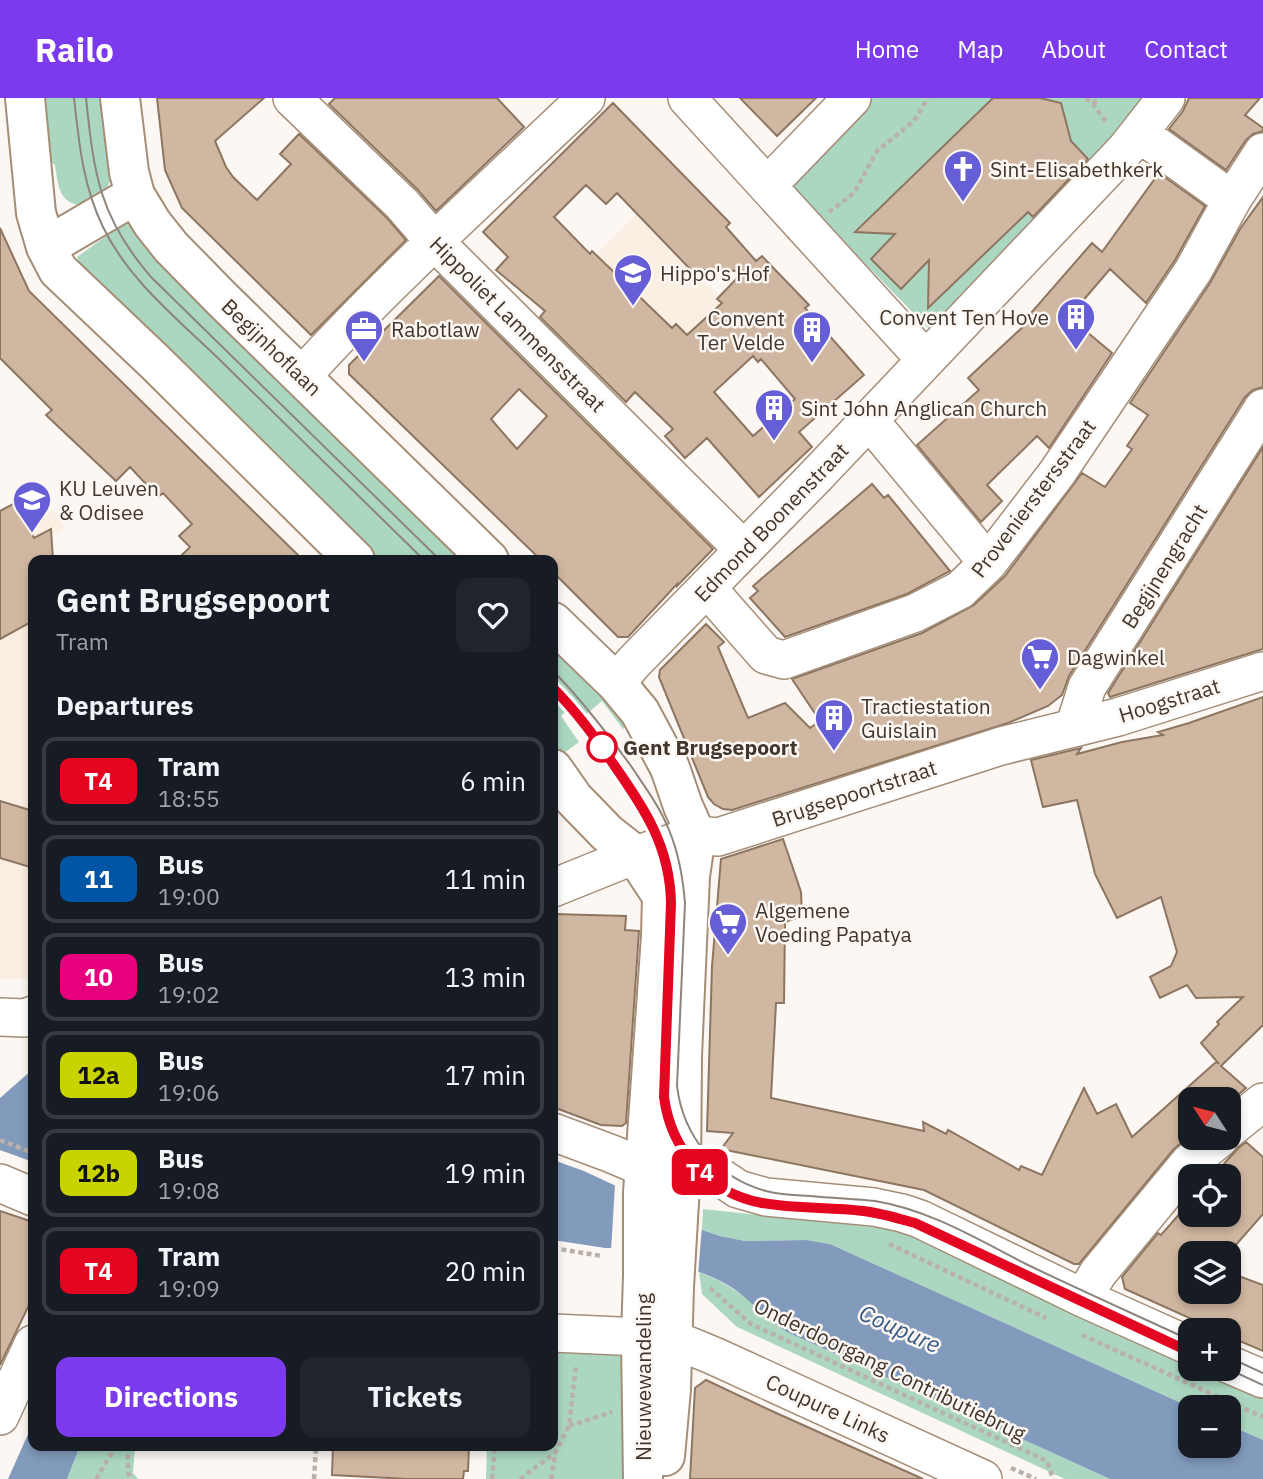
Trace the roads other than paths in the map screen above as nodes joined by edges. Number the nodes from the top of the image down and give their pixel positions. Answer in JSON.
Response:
{"nodes":[{"id":1,"x":25,"y":98,"type":"edge"},
{"id":2,"x":120,"y":98,"type":"edge"},
{"id":3,"x":292,"y":98,"type":"edge"},
{"id":4,"x":586,"y":98,"type":"edge"},
{"id":5,"x":687,"y":98,"type":"edge"},
{"id":6,"x":852,"y":98,"type":"edge"},
{"id":7,"x":1166,"y":98,"type":"edge"},
{"id":8,"x":1139,"y":133,"type":"junction"},
{"id":9,"x":1263,"y":152,"type":"edge"},
{"id":10,"x":768,"y":185,"type":"junction"},
{"id":11,"x":135,"y":195,"type":"junction"},
{"id":12,"x":1232,"y":200,"type":"junction"},
{"id":13,"x":435,"y":242,"type":"junction"},
{"id":14,"x":46,"y":247,"type":"junction"},
{"id":15,"x":925,"y":359,"type":"junction"},
{"id":16,"x":302,"y":376,"type":"junction"},
{"id":17,"x":1263,"y":408,"type":"edge"},
{"id":18,"x":869,"y":420,"type":"junction"},
{"id":19,"x":744,"y":550,"type":"junction"},
{"id":20,"x":350,"y":555,"type":"edge"},
{"id":21,"x":484,"y":555,"type":"edge"},
{"id":22,"x":988,"y":563,"type":"junction"},
{"id":23,"x":707,"y":588,"type":"junction"},
{"id":24,"x":558,"y":627,"type":"edge"},
{"id":25,"x":1263,"y":671,"type":"edge"},
{"id":26,"x":616,"y":683,"type":"junction"},
{"id":27,"x":1074,"y":728,"type":"junction"},
{"id":28,"x":558,"y":776,"type":"edge"},
{"id":29,"x":696,"y":835,"type":"junction"},
{"id":30,"x":635,"y":855,"type":"junction"},
{"id":31,"x":558,"y":886,"type":"edge"},
{"id":32,"x":1263,"y":1102,"type":"edge"},
{"id":33,"x":1241,"y":1120,"type":"edge"},
{"id":34,"x":558,"y":1134,"type":"edge"},
{"id":35,"x":1205,"y":1150,"type":"edge"},
{"id":36,"x":0,"y":1183,"type":"edge"},
{"id":37,"x":662,"y":1185,"type":"junction"},
{"id":38,"x":28,"y":1195,"type":"edge"},
{"id":39,"x":1083,"y":1298,"type":"junction"},
{"id":40,"x":566,"y":1334,"type":"edge"},
{"id":41,"x":656,"y":1339,"type":"junction"},
{"id":42,"x":1178,"y":1341,"type":"edge"},
{"id":43,"x":28,"y":1356,"type":"edge"},
{"id":44,"x":1241,"y":1370,"type":"edge"},
{"id":45,"x":1263,"y":1379,"type":"edge"},
{"id":46,"x":0,"y":1416,"type":"edge"},
{"id":47,"x":643,"y":1479,"type":"edge"},
{"id":48,"x":664,"y":1479,"type":"edge"},
{"id":49,"x":983,"y":1479,"type":"edge"}],
"edges":[{"from":1,"to":14,"type":"main road"},
{"from":2,"to":11,"type":"main road","name":"Begijnhoflaan"},
{"from":3,"to":13,"type":"street","name":"Hippoliet Lammensstraat"},
{"from":4,"to":13,"type":"street"},
{"from":5,"to":10,"type":"street"},
{"from":6,"to":10,"type":"street"},
{"from":7,"to":8,"type":"street","name":"Edmond Boonenstraat"},
{"from":8,"to":12,"type":"street"},
{"from":8,"to":15,"type":"street","name":"Edmond Boonenstraat"},
{"from":9,"to":12,"type":"street","name":"Provenierstersstraat"},
{"from":10,"to":15,"type":"street"},
{"from":11,"to":14,"type":"main road"},
{"from":11,"to":16,"type":"main road","name":"Begijnhoflaan"},
{"from":12,"to":22,"type":"street","name":"Provenierstersstraat"},
{"from":13,"to":16,"type":"street"},
{"from":13,"to":19,"type":"street","name":"Hippoliet Lammensstraat"},
{"from":14,"to":20,"type":"main road"},
{"from":15,"to":18,"type":"street","name":"Edmond Boonenstraat"},
{"from":16,"to":21,"type":"main road","name":"Begijnhoflaan"},
{"from":17,"to":27,"type":"street","name":"Begijnengracht"},
{"from":18,"to":19,"type":"street","name":"Edmond Boonenstraat"},
{"from":18,"to":22,"type":"street"},
{"from":19,"to":23,"type":"street","name":"Edmond Boonenstraat"},
{"from":22,"to":23,"type":"street","name":"Provenierstersstraat"},
{"from":23,"to":26,"type":"street","name":"Edmond Boonenstraat"},
{"from":24,"to":26,"type":"main road"},
{"from":25,"to":27,"type":"street","name":"Hoogstraat"},
{"from":26,"to":29,"type":"main road"},
{"from":27,"to":29,"type":"street","name":"Brugsepoortstraat"},
{"from":28,"to":30,"type":"main road"},
{"from":29,"to":30,"type":"street","name":"Brugsepoortstraat"},
{"from":29,"to":37,"type":"main road"},
{"from":30,"to":31,"type":"street","name":"Brugsepoortstraat"},
{"from":30,"to":37,"type":"main road"},
{"from":32,"to":33,"type":"street"},
{"from":34,"to":37,"type":"street"},
{"from":35,"to":39,"type":"street"},
{"from":36,"to":38,"type":"street"},
{"from":37,"to":39,"type":"street"},
{"from":37,"to":41,"type":"main road","name":"Nieuwewandeling","bridge":true},
{"from":39,"to":42,"type":"street"},
{"from":40,"to":41,"type":"street","name":"Coupure Links"},
{"from":41,"to":47,"type":"main road","name":"Nieuwewandeling"},
{"from":41,"to":48,"type":"main road","name":"Nieuwewandeling"},
{"from":41,"to":49,"type":"street","name":"Coupure Links"},
{"from":43,"to":46,"type":"street"},
{"from":44,"to":45,"type":"street"}]}
